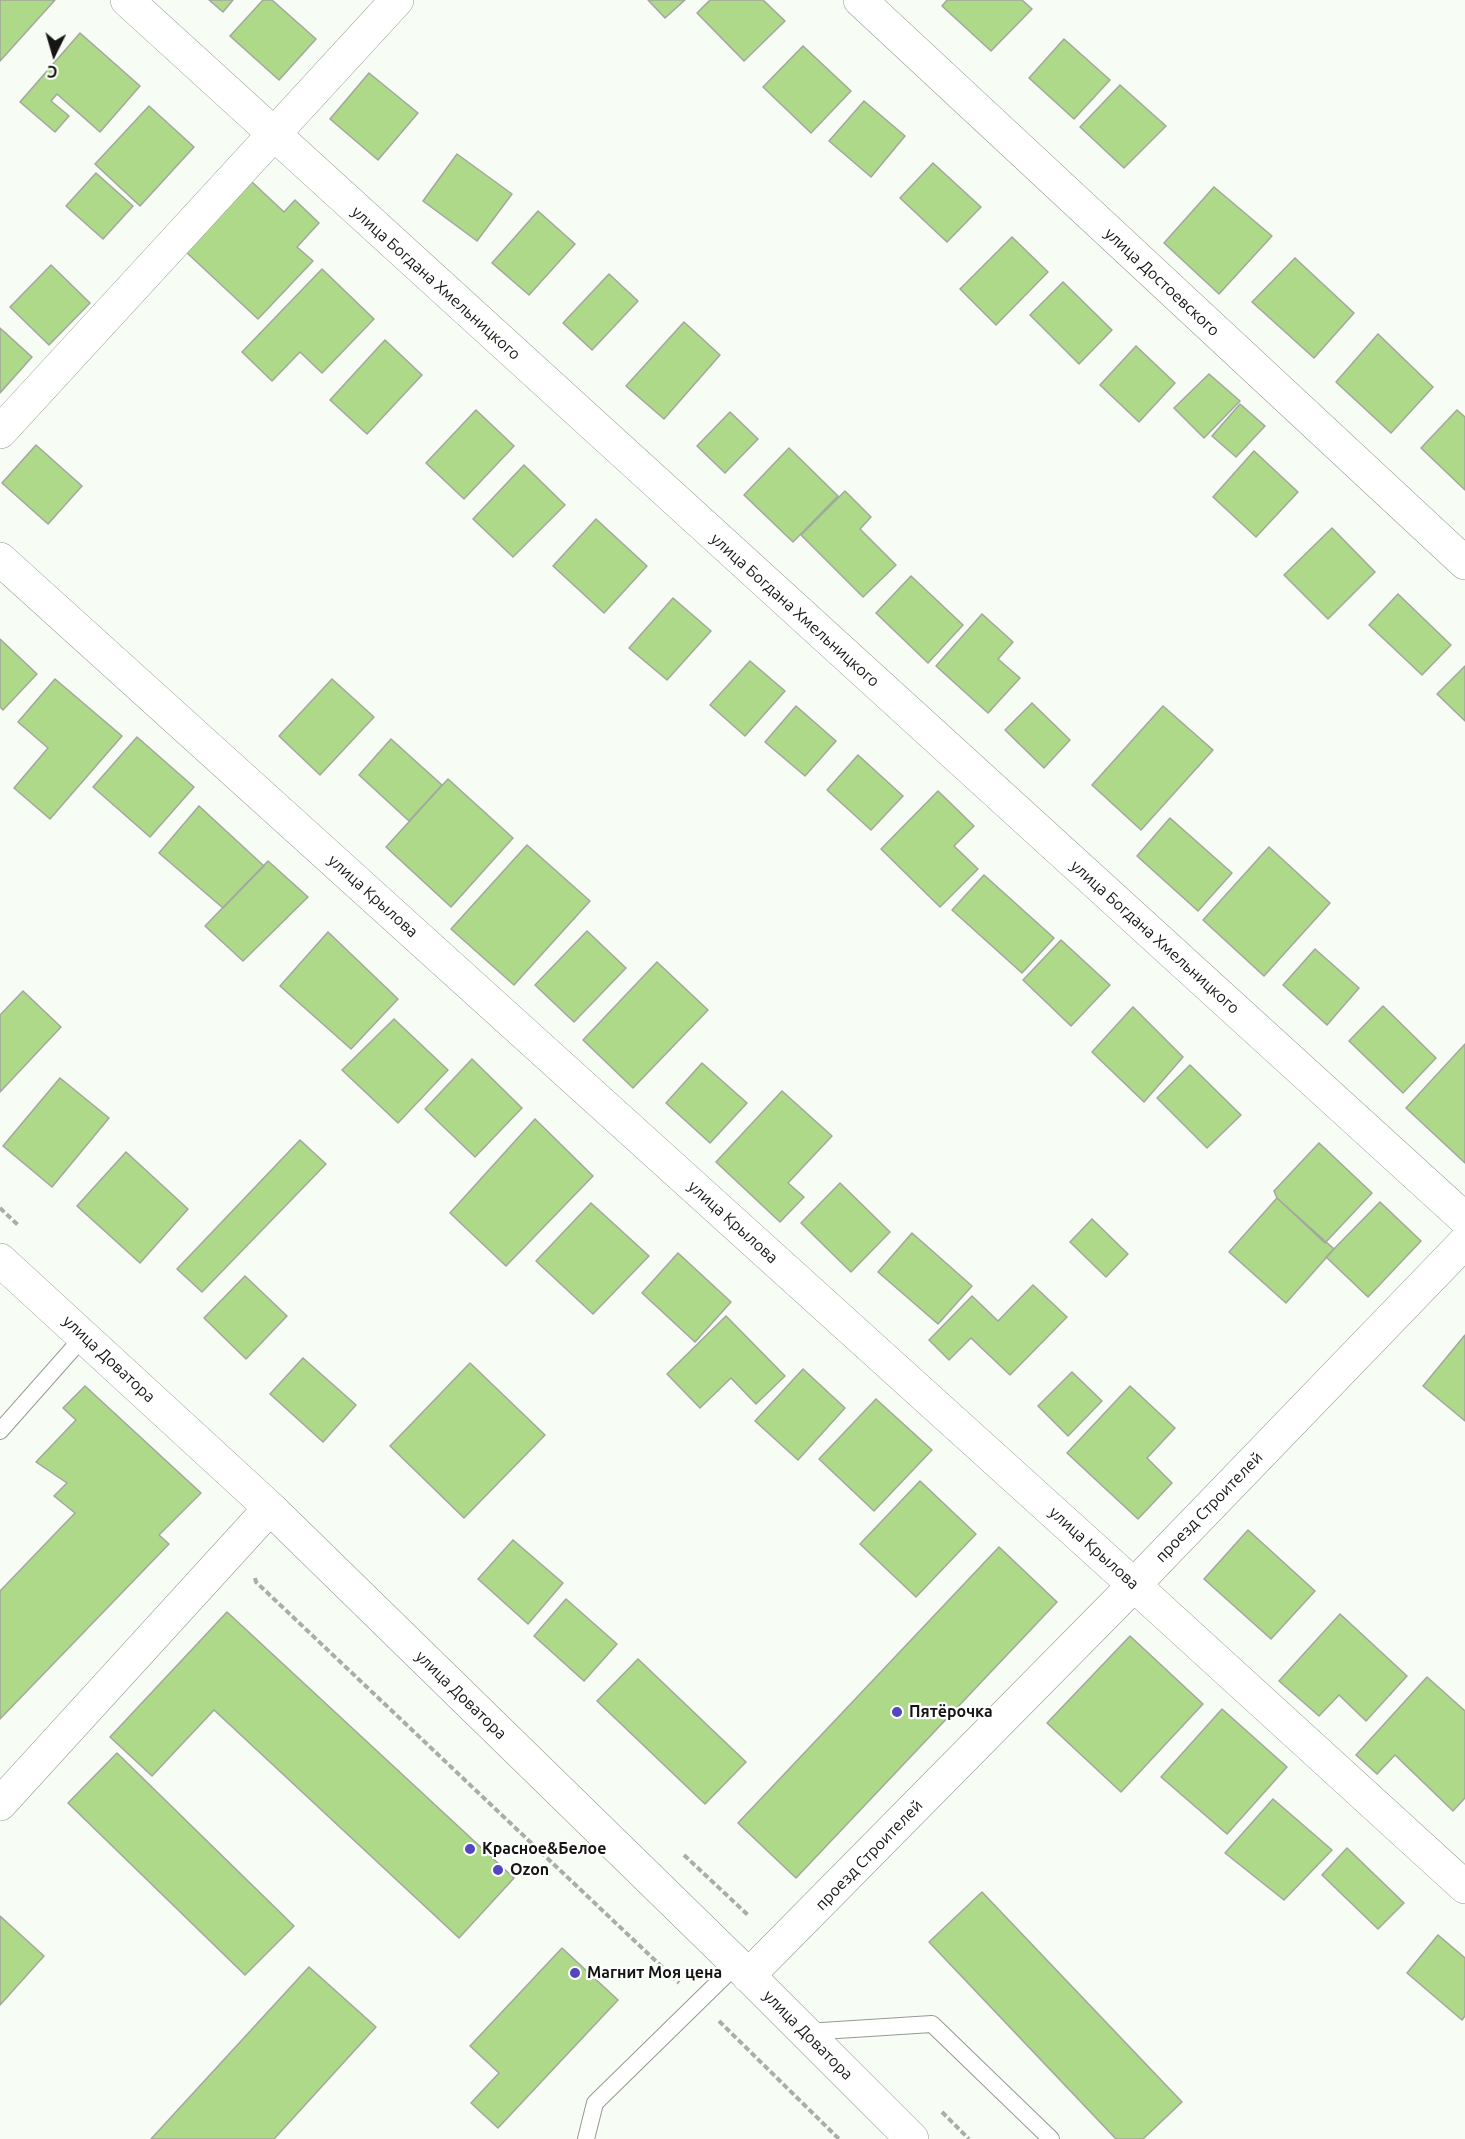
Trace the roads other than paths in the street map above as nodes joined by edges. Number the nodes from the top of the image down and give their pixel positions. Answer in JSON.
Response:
{"nodes":[{"id":1,"x":127,"y":0,"type":"edge"},
{"id":2,"x":397,"y":0,"type":"edge"},
{"id":3,"x":860,"y":0,"type":"edge"},
{"id":4,"x":272,"y":135,"type":"junction"},
{"id":5,"x":0,"y":432,"type":"edge"},
{"id":6,"x":0,"y":559,"type":"edge"},
{"id":7,"x":1465,"y":563,"type":"edge"},
{"id":8,"x":1465,"y":1219,"type":"edge"},
{"id":9,"x":1465,"y":1242,"type":"edge"},
{"id":10,"x":0,"y":1260,"type":"edge"},
{"id":11,"x":84,"y":1336,"type":"junction"},
{"id":12,"x":0,"y":1431,"type":"edge"},
{"id":13,"x":270,"y":1508,"type":"junction"},
{"id":14,"x":1134,"y":1585,"type":"junction"},
{"id":15,"x":0,"y":1804,"type":"edge"},
{"id":16,"x":1465,"y":1887,"type":"edge"},
{"id":17,"x":742,"y":1970,"type":"junction"},
{"id":18,"x":805,"y":2032,"type":"junction"},
{"id":19,"x":586,"y":2139,"type":"edge"},
{"id":20,"x":912,"y":2139,"type":"edge"},
{"id":21,"x":1051,"y":2139,"type":"edge"}],
"edges":[{"from":1,"to":4,"type":"street","name":"улица Богдана Хмельницкого"},
{"from":2,"to":4,"type":"street"},
{"from":3,"to":7,"type":"street","name":"улица Достоевского"},
{"from":4,"to":5,"type":"street"},
{"from":4,"to":8,"type":"street","name":"улица Богдана Хмельницкого"},
{"from":6,"to":14,"type":"street","name":"улица Крылова"},
{"from":9,"to":14,"type":"street","name":"проезд Строителей"},
{"from":10,"to":11,"type":"street","name":"улица Доватора"},
{"from":11,"to":12,"type":"lane"},
{"from":11,"to":13,"type":"street","name":"улица Доватора"},
{"from":13,"to":15,"type":"street"},
{"from":13,"to":17,"type":"street","name":"улица Доватора"},
{"from":14,"to":16,"type":"street","name":"улица Крылова"},
{"from":14,"to":17,"type":"street","name":"проезд Строителей"},
{"from":17,"to":18,"type":"street","name":"улица Доватора"},
{"from":17,"to":19,"type":"lane"},
{"from":18,"to":20,"type":"street","name":"улица Доватора"},
{"from":18,"to":21,"type":"lane"}]}
